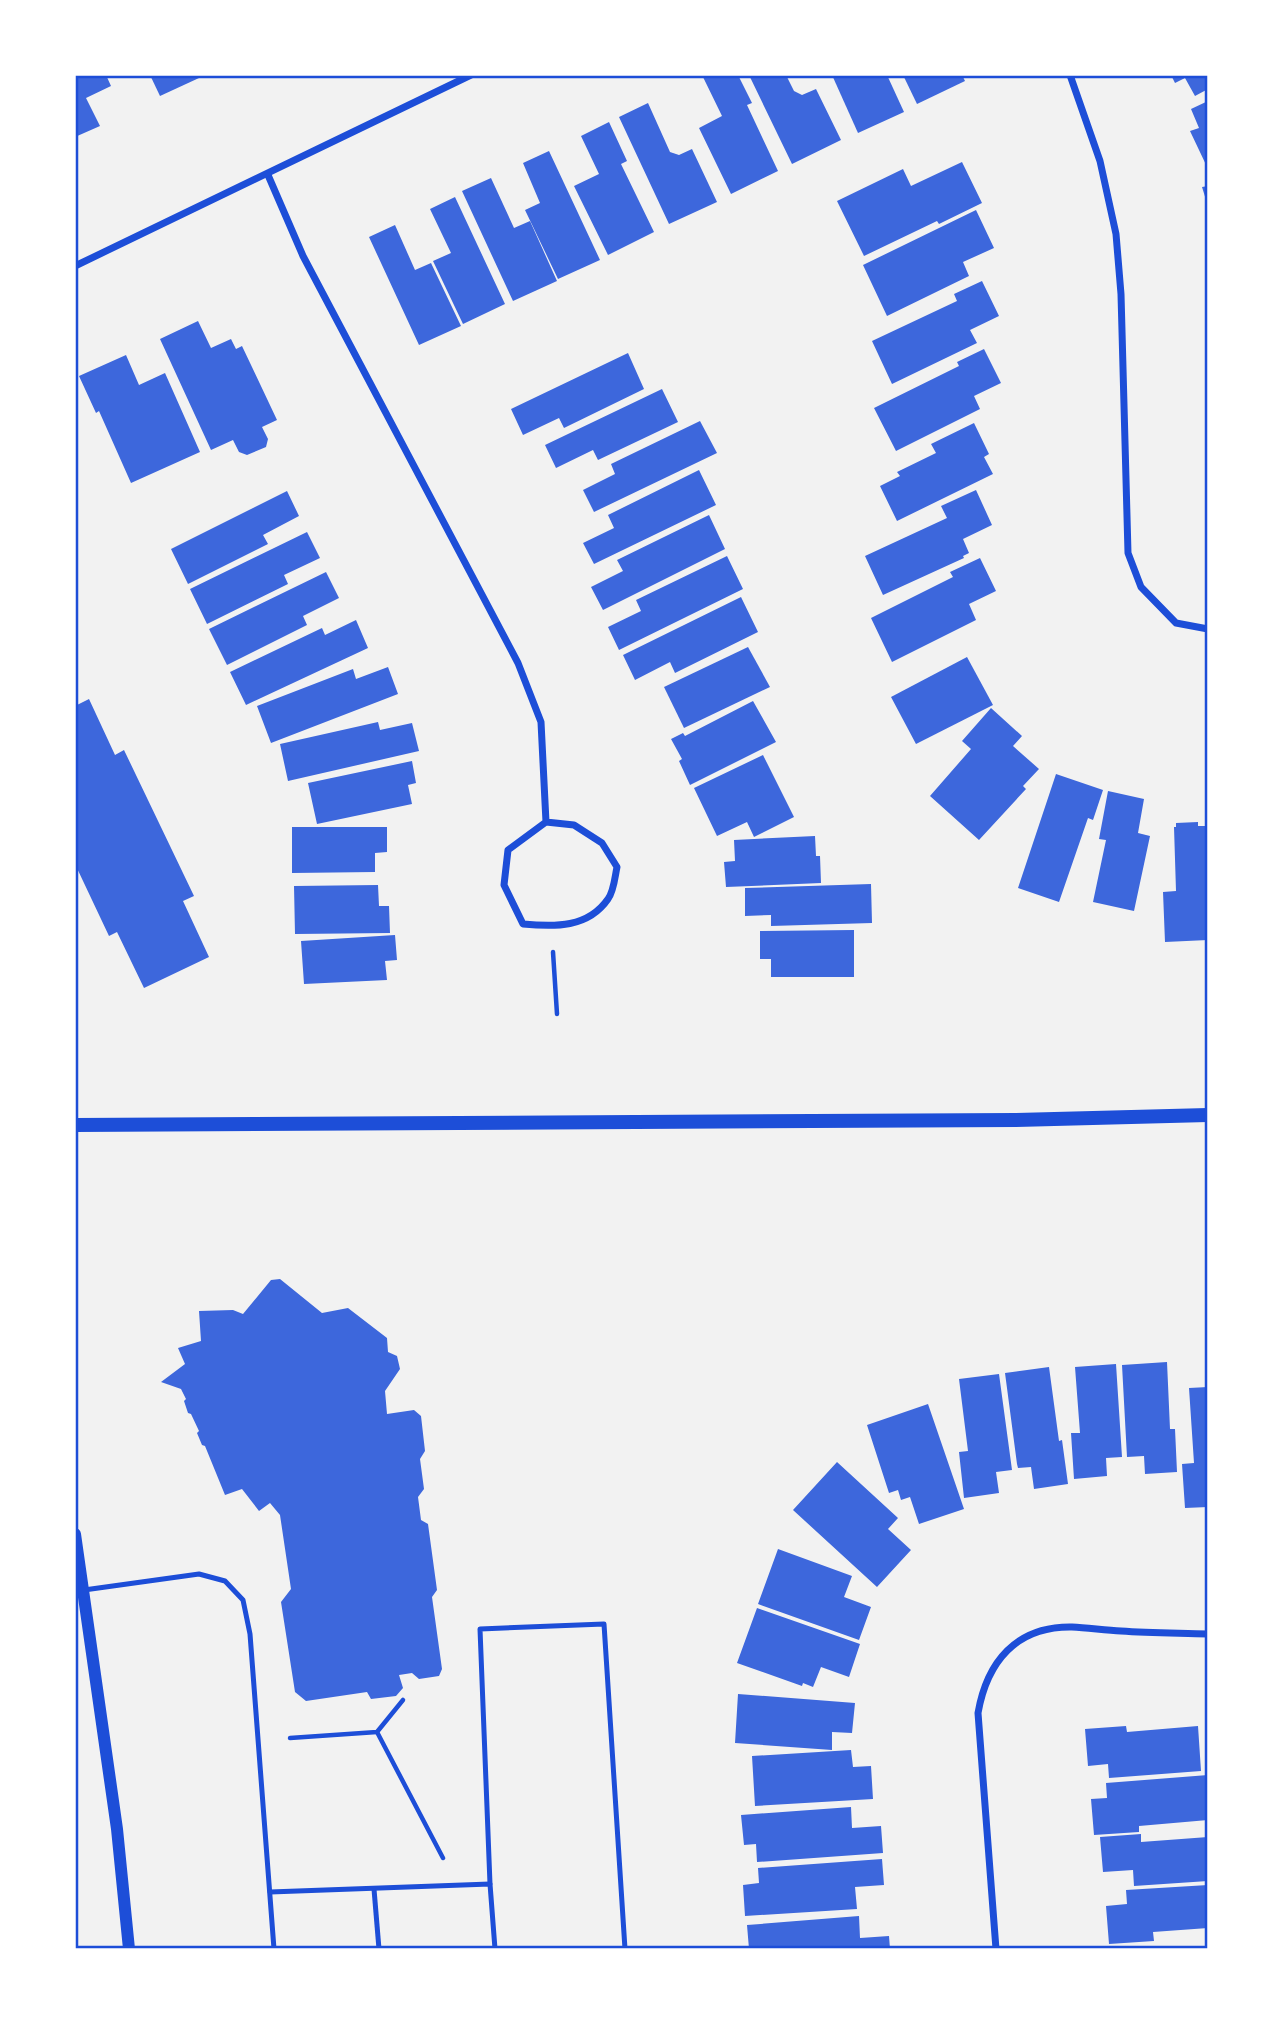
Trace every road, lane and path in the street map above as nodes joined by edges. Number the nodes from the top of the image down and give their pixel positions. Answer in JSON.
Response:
{"nodes":[{"id":1,"x":471,"y":75,"type":"edge"},
{"id":2,"x":1070,"y":75,"type":"edge"},
{"id":3,"x":268,"y":175,"type":"junction"},
{"id":4,"x":75,"y":266,"type":"edge"},
{"id":5,"x":1208,"y":629,"type":"edge"},
{"id":6,"x":546,"y":822,"type":"junction"},
{"id":7,"x":552,"y":927,"type":"junction"},
{"id":8,"x":557,"y":1014,"type":"dead end"},
{"id":9,"x":1208,"y":1115,"type":"edge"},
{"id":10,"x":75,"y":1125,"type":"edge"},
{"id":11,"x":75,"y":1534,"type":"edge"},
{"id":12,"x":84,"y":1590,"type":"junction"},
{"id":13,"x":1208,"y":1634,"type":"edge"},
{"id":14,"x":402,"y":1700,"type":"dead end"},
{"id":15,"x":377,"y":1732,"type":"junction"},
{"id":16,"x":290,"y":1738,"type":"dead end"},
{"id":17,"x":444,"y":1869,"type":"dead end"},
{"id":18,"x":490,"y":1884,"type":"junction"},
{"id":19,"x":374,"y":1889,"type":"junction"},
{"id":20,"x":270,"y":1892,"type":"junction"},
{"id":21,"x":130,"y":1949,"type":"edge"},
{"id":22,"x":274,"y":1949,"type":"edge"},
{"id":23,"x":379,"y":1949,"type":"edge"},
{"id":24,"x":495,"y":1949,"type":"edge"},
{"id":25,"x":625,"y":1949,"type":"edge"},
{"id":26,"x":996,"y":1949,"type":"edge"}],
"edges":[{"from":1,"to":3,"type":"street"},
{"from":2,"to":5,"type":"street"},
{"from":3,"to":4,"type":"street"},
{"from":3,"to":6,"type":"street"},
{"from":6,"to":7,"type":"street"},
{"from":6,"to":7,"type":"street"},
{"from":7,"to":8,"type":"path"},
{"from":9,"to":10,"type":"main road"},
{"from":11,"to":12,"type":"street"},
{"from":12,"to":20,"type":"lane"},
{"from":12,"to":21,"type":"street"},
{"from":13,"to":26,"type":"street"},
{"from":14,"to":15,"type":"path"},
{"from":15,"to":16,"type":"path"},
{"from":15,"to":17,"type":"path"},
{"from":18,"to":19,"type":"lane"},
{"from":18,"to":24,"type":"lane"},
{"from":18,"to":25,"type":"lane"},
{"from":19,"to":20,"type":"lane"},
{"from":19,"to":23,"type":"lane"},
{"from":20,"to":22,"type":"lane"}]}
